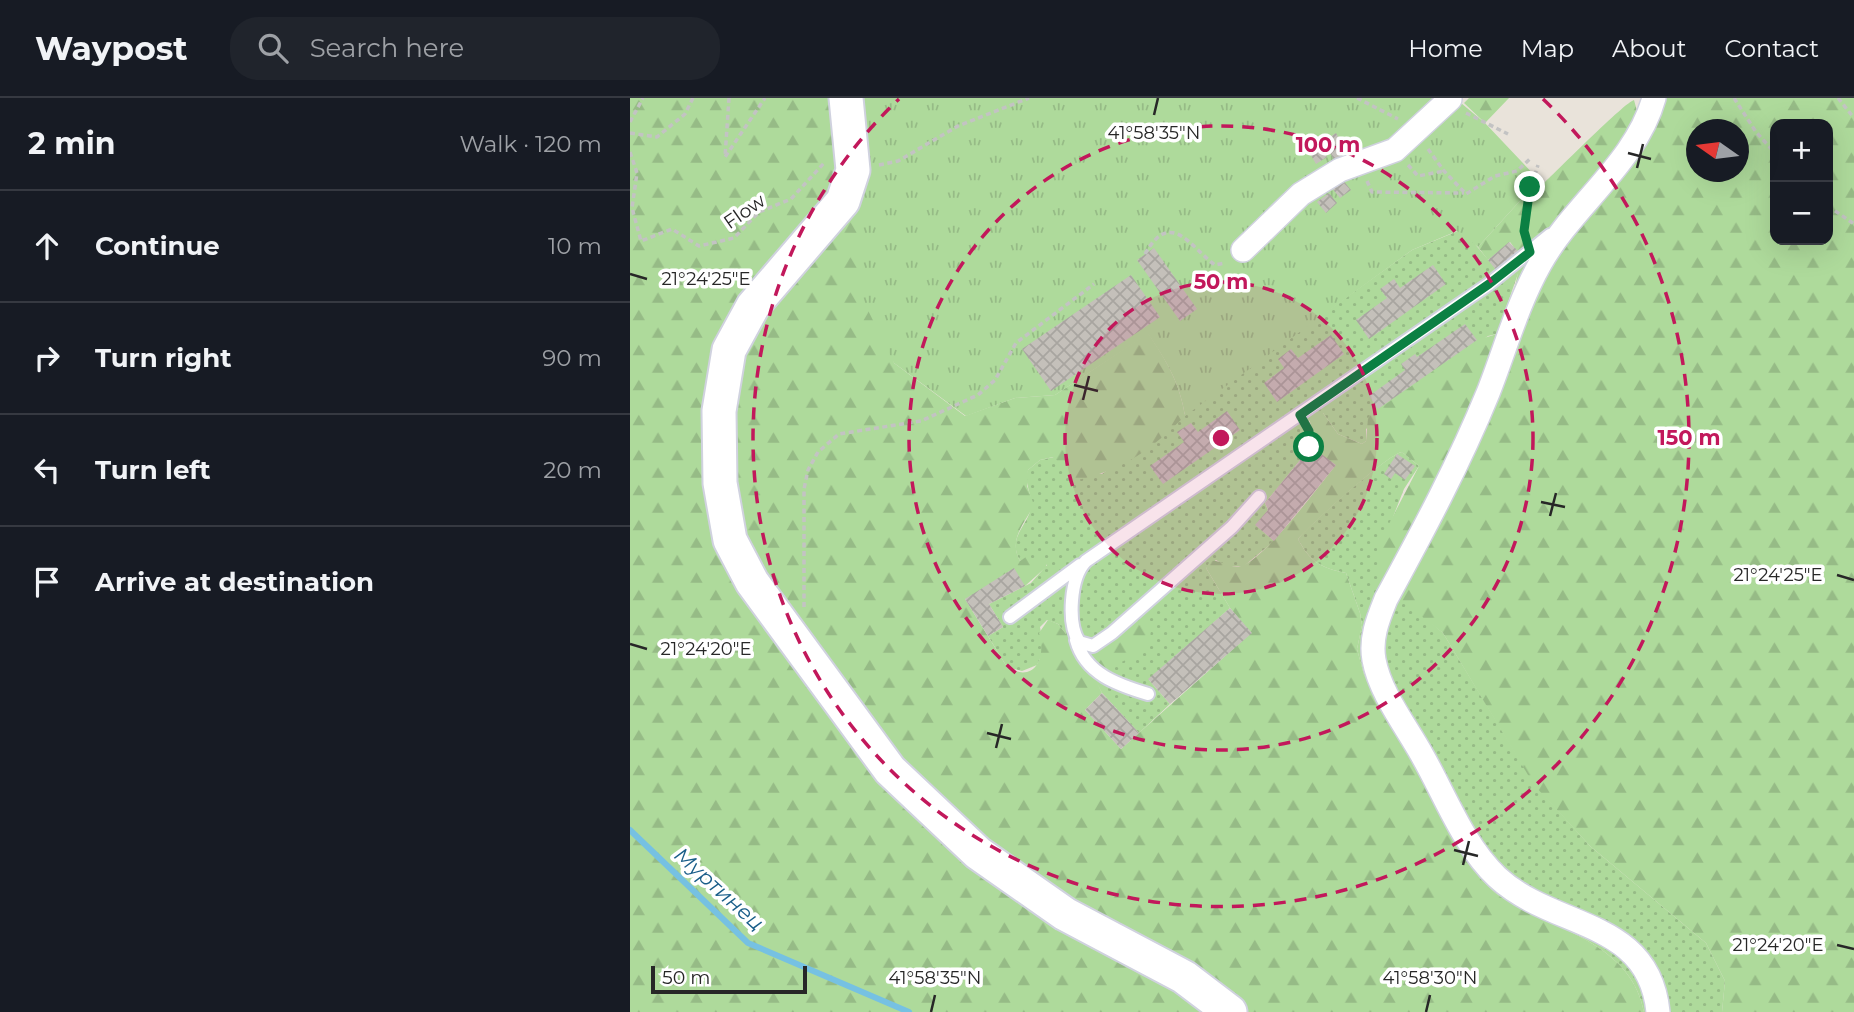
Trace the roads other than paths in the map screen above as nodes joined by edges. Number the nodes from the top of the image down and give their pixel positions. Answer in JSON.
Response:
{"nodes":[{"id":1,"x":846,"y":98,"type":"edge"},
{"id":2,"x":1654,"y":98,"type":"edge"},
{"id":3,"x":1450,"y":99,"type":"edge"},
{"id":4,"x":1568,"y":219,"type":"junction"},
{"id":5,"x":1243,"y":250,"type":"dead end"},
{"id":6,"x":1259,"y":497,"type":"dead end"},
{"id":7,"x":1086,"y":561,"type":"junction"},
{"id":8,"x":1010,"y":617,"type":"dead end"},
{"id":9,"x":1075,"y":633,"type":"junction"},
{"id":10,"x":1148,"y":694,"type":"dead end"},
{"id":11,"x":1230,"y":1012,"type":"edge"},
{"id":12,"x":1658,"y":1012,"type":"edge"}],
"edges":[{"from":1,"to":11,"type":"main road"},
{"from":2,"to":4,"type":"street"},
{"from":3,"to":5,"type":"street"},
{"from":4,"to":7,"type":"lane"},
{"from":4,"to":12,"type":"street"},
{"from":6,"to":9,"type":"lane"},
{"from":7,"to":8,"type":"lane"},
{"from":7,"to":9,"type":"lane"},
{"from":9,"to":10,"type":"lane"}]}
